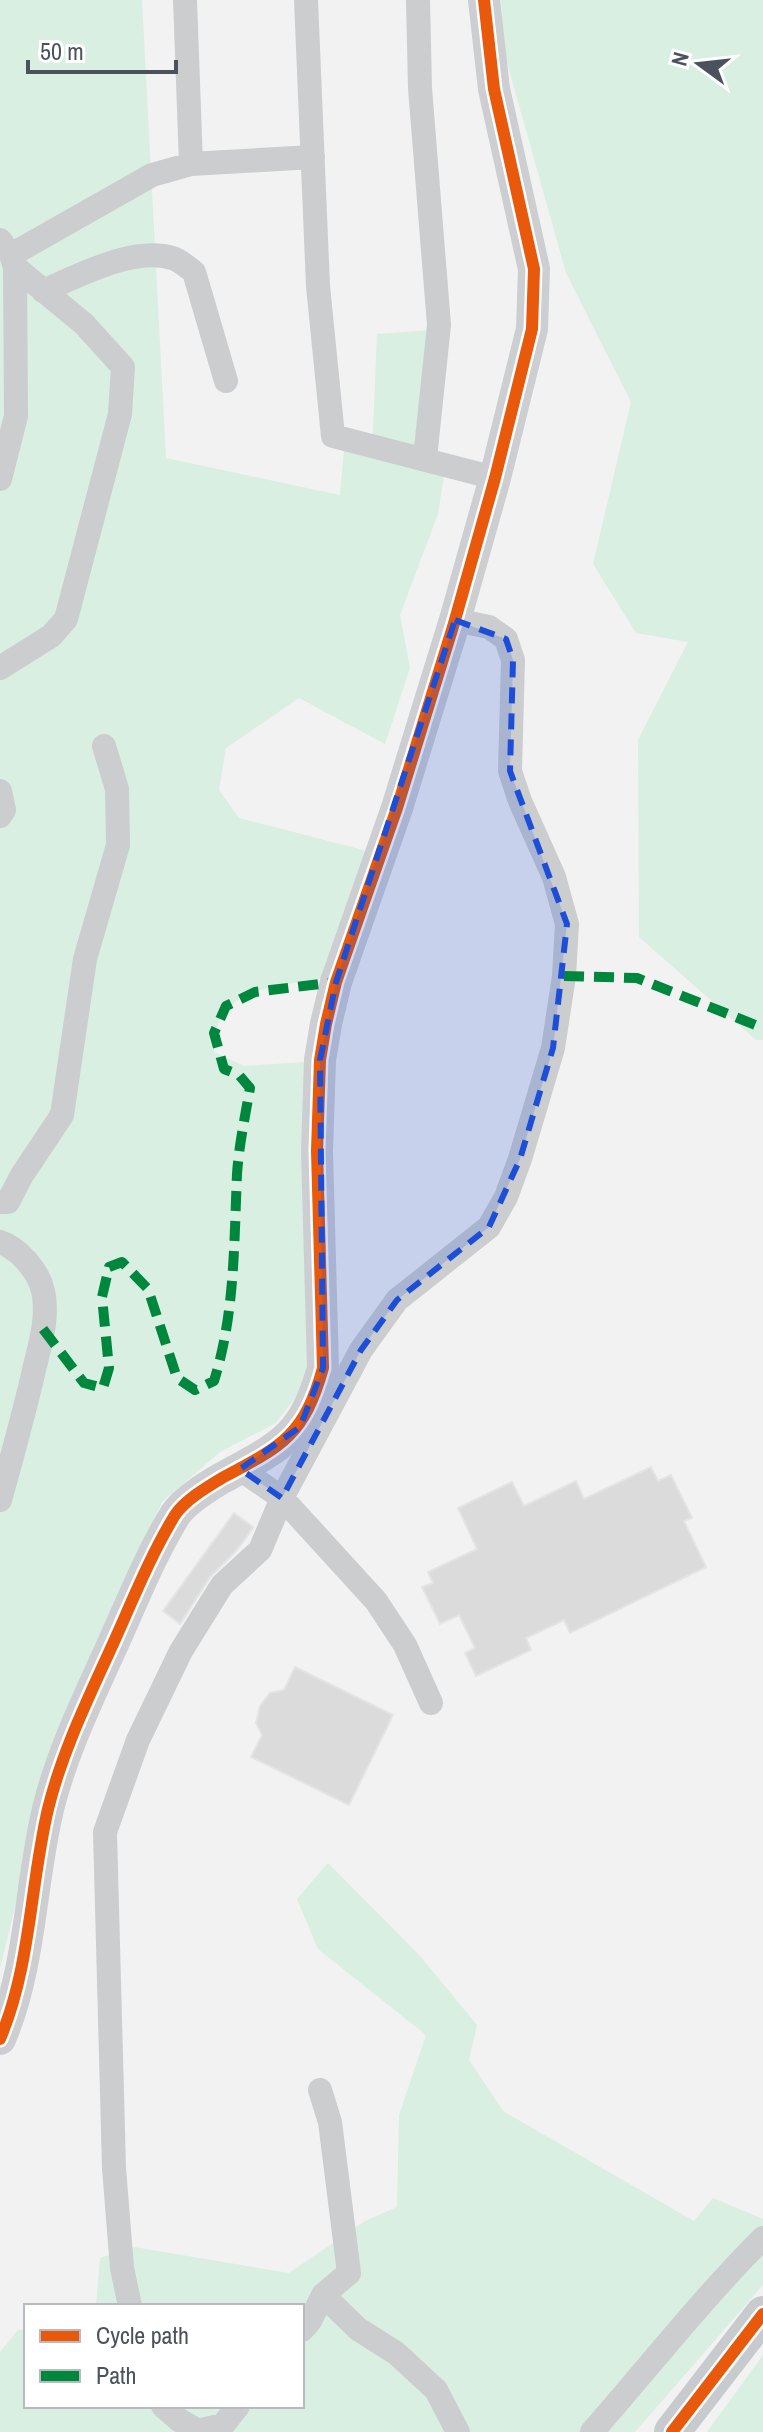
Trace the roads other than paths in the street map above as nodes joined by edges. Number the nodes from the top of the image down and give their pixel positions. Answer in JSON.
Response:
{"nodes":[{"id":1,"x":185,"y":0,"type":"edge"},
{"id":2,"x":306,"y":0,"type":"edge"},
{"id":3,"x":418,"y":0,"type":"edge"},
{"id":4,"x":484,"y":0,"type":"edge"},
{"id":5,"x":313,"y":157,"type":"junction"},
{"id":6,"x":191,"y":164,"type":"junction"},
{"id":7,"x":9,"y":254,"type":"edge"},
{"id":8,"x":43,"y":291,"type":"junction"},
{"id":9,"x":226,"y":381,"type":"dead end"},
{"id":10,"x":425,"y":458,"type":"junction"},
{"id":11,"x":495,"y":478,"type":"junction"},
{"id":12,"x":0,"y":479,"type":"edge"},
{"id":13,"x":455,"y":620,"type":"junction"},
{"id":14,"x":0,"y":668,"type":"edge"},
{"id":15,"x":104,"y":746,"type":"dead end"},
{"id":16,"x":0,"y":791,"type":"edge"},
{"id":17,"x":0,"y":816,"type":"edge"},
{"id":18,"x":0,"y":1202,"type":"edge"},
{"id":19,"x":0,"y":1242,"type":"edge"},
{"id":20,"x":240,"y":1469,"type":"junction"},
{"id":21,"x":282,"y":1498,"type":"junction"},
{"id":22,"x":0,"y":1500,"type":"edge"},
{"id":23,"x":431,"y":1703,"type":"dead end"},
{"id":24,"x":0,"y":2039,"type":"edge"},
{"id":25,"x":320,"y":2090,"type":"dead end"},
{"id":26,"x":763,"y":2238,"type":"edge"},
{"id":27,"x":323,"y":2295,"type":"junction"},
{"id":28,"x":130,"y":2304,"type":"edge"},
{"id":29,"x":763,"y":2314,"type":"edge"},
{"id":30,"x":304,"y":2328,"type":"edge"},
{"id":31,"x":165,"y":2408,"type":"edge"},
{"id":32,"x":236,"y":2408,"type":"edge"},
{"id":33,"x":458,"y":2432,"type":"edge"},
{"id":34,"x":592,"y":2432,"type":"edge"},
{"id":35,"x":672,"y":2432,"type":"edge"}],
"edges":[{"from":1,"to":6,"type":"street"},
{"from":2,"to":5,"type":"street"},
{"from":3,"to":10,"type":"street"},
{"from":4,"to":11,"type":"street"},
{"from":5,"to":6,"type":"street"},
{"from":5,"to":10,"type":"street"},
{"from":6,"to":7,"type":"street"},
{"from":7,"to":8,"type":"street"},
{"from":7,"to":12,"type":"street"},
{"from":8,"to":9,"type":"street"},
{"from":8,"to":14,"type":"street"},
{"from":10,"to":11,"type":"street"},
{"from":11,"to":13,"type":"street"},
{"from":13,"to":20,"type":"street"},
{"from":13,"to":21,"type":"street"},
{"from":15,"to":18,"type":"street"},
{"from":16,"to":17,"type":"street"},
{"from":19,"to":22,"type":"street"},
{"from":20,"to":21,"type":"street"},
{"from":20,"to":24,"type":"street"},
{"from":21,"to":23,"type":"street"},
{"from":21,"to":28,"type":"street"},
{"from":25,"to":27,"type":"street"},
{"from":26,"to":34,"type":"street"},
{"from":27,"to":30,"type":"street"},
{"from":27,"to":33,"type":"street"},
{"from":29,"to":35,"type":"main road"},
{"from":31,"to":32,"type":"street"}]}
